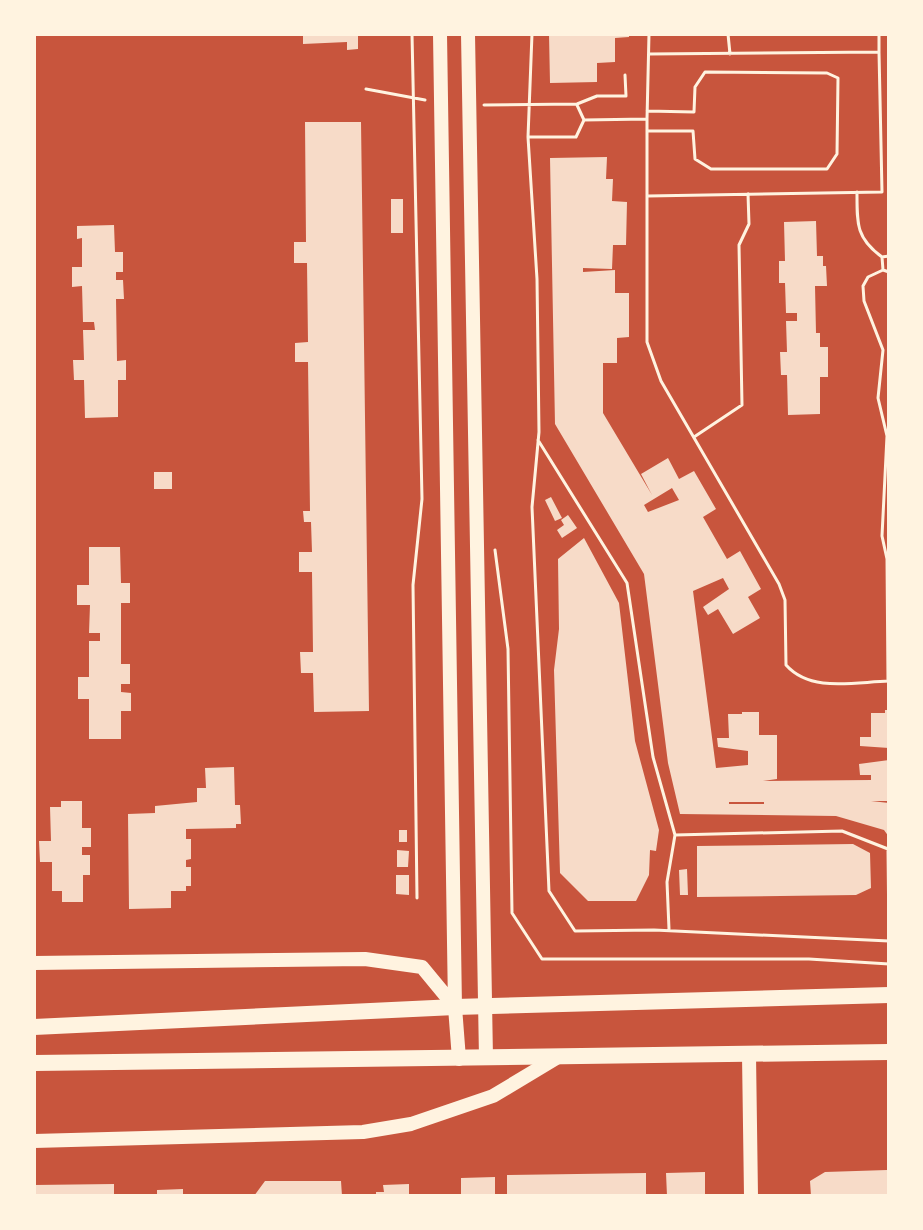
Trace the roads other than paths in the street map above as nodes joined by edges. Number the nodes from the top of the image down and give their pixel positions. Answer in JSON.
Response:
{"nodes":[{"id":1,"x":440,"y":34,"type":"edge"},
{"id":2,"x":468,"y":34,"type":"edge"},
{"id":3,"x":34,"y":963,"type":"edge"},
{"id":4,"x":889,"y":995,"type":"edge"},
{"id":5,"x":485,"y":1006,"type":"junction"},
{"id":6,"x":455,"y":1007,"type":"junction"},
{"id":7,"x":34,"y":1027,"type":"edge"},
{"id":8,"x":889,"y":1052,"type":"edge"},
{"id":9,"x":749,"y":1055,"type":"junction"},
{"id":10,"x":558,"y":1057,"type":"junction"},
{"id":11,"x":486,"y":1058,"type":"junction"},
{"id":12,"x":459,"y":1059,"type":"junction"},
{"id":13,"x":34,"y":1063,"type":"edge"},
{"id":14,"x":34,"y":1141,"type":"edge"},
{"id":15,"x":751,"y":1196,"type":"edge"}],
"edges":[{"from":1,"to":6,"type":"street"},
{"from":2,"to":5,"type":"street"},
{"from":3,"to":6,"type":"street"},
{"from":4,"to":5,"type":"main road"},
{"from":5,"to":6,"type":"main road"},
{"from":5,"to":11,"type":"street"},
{"from":6,"to":7,"type":"main road"},
{"from":6,"to":12,"type":"street"},
{"from":8,"to":9,"type":"main road"},
{"from":9,"to":10,"type":"main road"},
{"from":9,"to":15,"type":"street"},
{"from":10,"to":11,"type":"main road"},
{"from":10,"to":14,"type":"street"},
{"from":11,"to":12,"type":"main road"},
{"from":12,"to":13,"type":"main road"}]}
